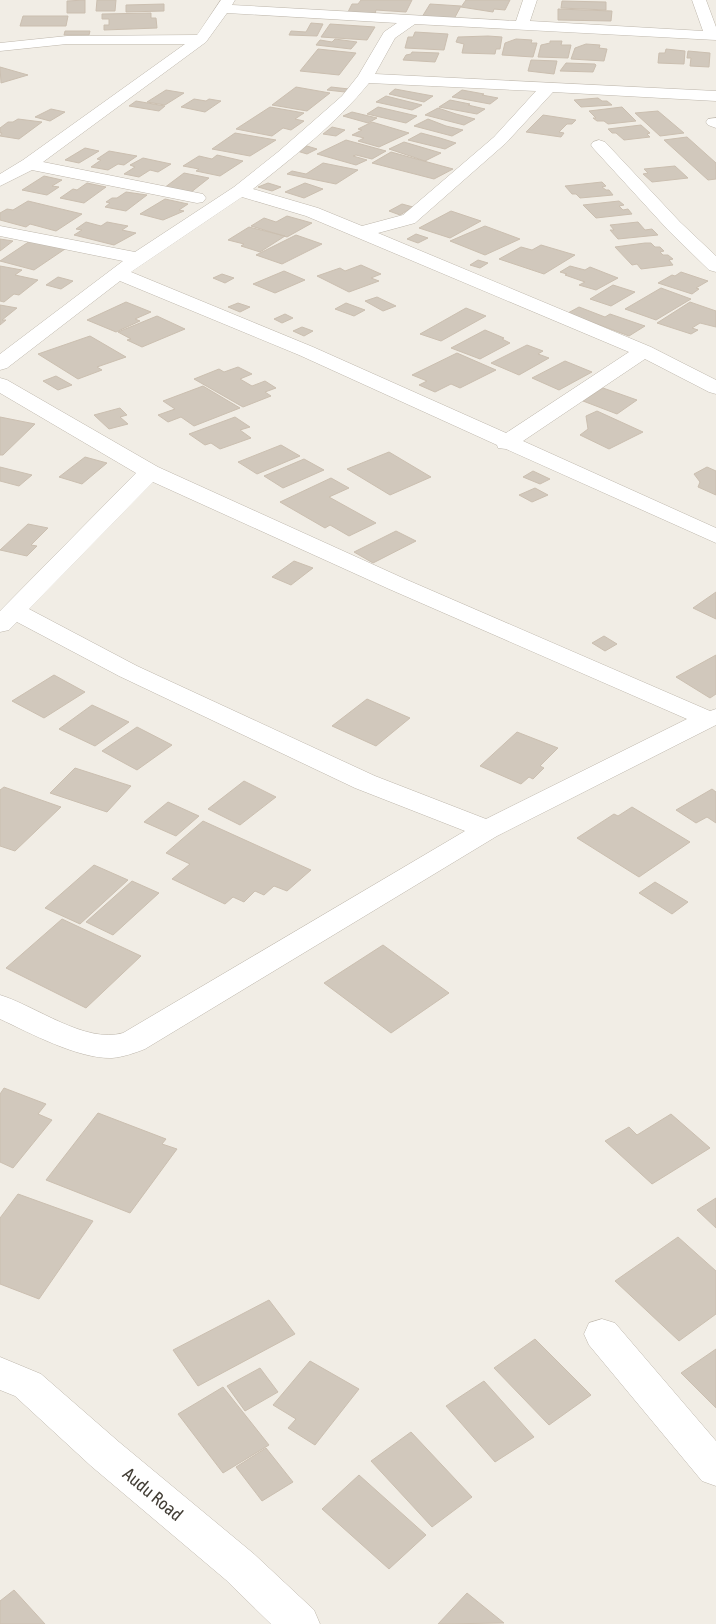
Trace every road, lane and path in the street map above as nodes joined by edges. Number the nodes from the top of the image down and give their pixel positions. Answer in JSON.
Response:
{"nodes":[{"id":1,"x":530,"y":0,"type":"edge"},
{"id":2,"x":699,"y":0,"type":"edge"},
{"id":3,"x":226,"y":5,"type":"edge"},
{"id":4,"x":411,"y":20,"type":"junction"},
{"id":5,"x":521,"y":26,"type":"junction"},
{"id":6,"x":714,"y":36,"type":"edge"},
{"id":7,"x":201,"y":39,"type":"junction"},
{"id":8,"x":0,"y":47,"type":"edge"},
{"id":9,"x":366,"y":78,"type":"junction"},
{"id":10,"x":549,"y":87,"type":"junction"},
{"id":11,"x":716,"y":96,"type":"edge"},
{"id":12,"x":599,"y":145,"type":"dead end"},
{"id":13,"x":29,"y":164,"type":"junction"},
{"id":14,"x":0,"y":181,"type":"edge"},
{"id":15,"x":240,"y":191,"type":"junction"},
{"id":16,"x":197,"y":198,"type":"dead end"},
{"id":17,"x":0,"y":232,"type":"edge"},
{"id":18,"x":361,"y":232,"type":"junction"},
{"id":19,"x":138,"y":258,"type":"junction"},
{"id":20,"x":716,"y":266,"type":"edge"},
{"id":21,"x":118,"y":273,"type":"junction"},
{"id":22,"x":644,"y":352,"type":"junction"},
{"id":23,"x":0,"y":364,"type":"edge"},
{"id":24,"x":0,"y":384,"type":"edge"},
{"id":25,"x":716,"y":388,"type":"edge"},
{"id":26,"x":506,"y":443,"type":"junction"},
{"id":27,"x":150,"y":472,"type":"junction"},
{"id":28,"x":716,"y":536,"type":"edge"},
{"id":29,"x":7,"y":618,"type":"edge"},
{"id":30,"x":712,"y":718,"type":"edge"},
{"id":31,"x":487,"y":830,"type":"junction"},
{"id":32,"x":0,"y":1006,"type":"edge"},
{"id":33,"x":602,"y":1334,"type":"dead end"},
{"id":34,"x":0,"y":1373,"type":"edge"},
{"id":35,"x":716,"y":1469,"type":"edge"},
{"id":36,"x":299,"y":1624,"type":"edge"}],
"edges":[{"from":1,"to":5,"type":"street"},
{"from":2,"to":6,"type":"street"},
{"from":3,"to":4,"type":"street"},
{"from":3,"to":7,"type":"street"},
{"from":4,"to":5,"type":"street"},
{"from":4,"to":9,"type":"street"},
{"from":5,"to":6,"type":"street"},
{"from":7,"to":8,"type":"street"},
{"from":7,"to":13,"type":"street"},
{"from":9,"to":10,"type":"street"},
{"from":9,"to":15,"type":"street"},
{"from":10,"to":11,"type":"street"},
{"from":10,"to":18,"type":"street"},
{"from":12,"to":20,"type":"street"},
{"from":13,"to":14,"type":"street"},
{"from":13,"to":16,"type":"street"},
{"from":15,"to":18,"type":"street"},
{"from":15,"to":19,"type":"street"},
{"from":17,"to":19,"type":"street"},
{"from":18,"to":22,"type":"street"},
{"from":19,"to":21,"type":"street"},
{"from":21,"to":23,"type":"street"},
{"from":21,"to":26,"type":"street"},
{"from":22,"to":25,"type":"street"},
{"from":22,"to":26,"type":"street"},
{"from":24,"to":27,"type":"street"},
{"from":26,"to":28,"type":"street"},
{"from":27,"to":29,"type":"street"},
{"from":27,"to":30,"type":"street"},
{"from":29,"to":31,"type":"street"},
{"from":30,"to":31,"type":"street"},
{"from":31,"to":32,"type":"street"},
{"from":33,"to":35,"type":"street"},
{"from":34,"to":36,"type":"street","name":"Audu Road"}]}
